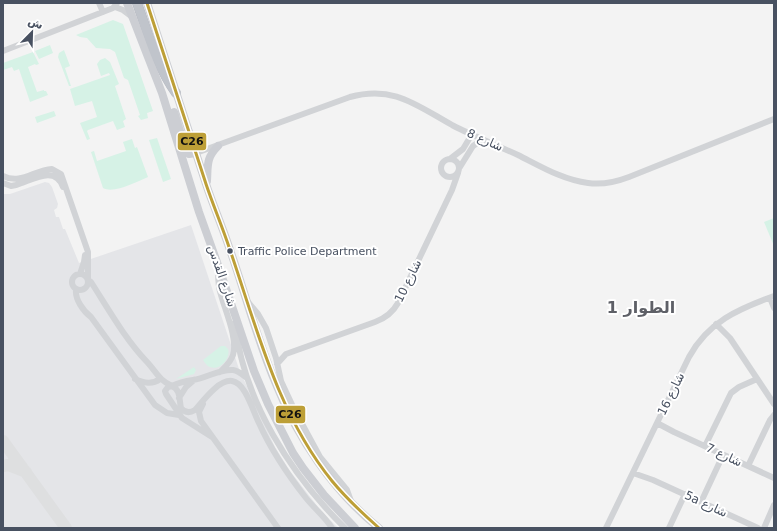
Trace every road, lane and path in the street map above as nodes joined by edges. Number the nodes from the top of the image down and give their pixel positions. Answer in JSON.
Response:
{"nodes":[{"id":1,"x":99,"y":3,"type":"edge"},
{"id":2,"x":127,"y":3,"type":"edge"},
{"id":3,"x":137,"y":3,"type":"edge"},
{"id":4,"x":147,"y":3,"type":"edge"},
{"id":5,"x":116,"y":5,"type":"edge"},
{"id":6,"x":103,"y":12,"type":"junction"},
{"id":7,"x":132,"y":16,"type":"junction"},
{"id":8,"x":3,"y":51,"type":"edge"},
{"id":9,"x":162,"y":93,"type":"junction"},
{"id":10,"x":176,"y":93,"type":"junction"},
{"id":11,"x":774,"y":119,"type":"edge"},
{"id":12,"x":459,"y":128,"type":"junction"},
{"id":13,"x":472,"y":134,"type":"junction"},
{"id":14,"x":482,"y":139,"type":"junction"},
{"id":15,"x":466,"y":145,"type":"junction"},
{"id":16,"x":218,"y":146,"type":"junction"},
{"id":17,"x":196,"y":153,"type":"junction"},
{"id":18,"x":450,"y":159,"type":"junction"},
{"id":19,"x":459,"y":170,"type":"junction"},
{"id":20,"x":3,"y":176,"type":"edge"},
{"id":21,"x":447,"y":176,"type":"junction"},
{"id":22,"x":3,"y":183,"type":"edge"},
{"id":23,"x":207,"y":186,"type":"junction"},
{"id":24,"x":452,"y":190,"type":"junction"},
{"id":25,"x":218,"y":265,"type":"junction"},
{"id":26,"x":80,"y":274,"type":"junction"},
{"id":27,"x":88,"y":279,"type":"junction"},
{"id":28,"x":76,"y":290,"type":"junction"},
{"id":29,"x":772,"y":297,"type":"edge"},
{"id":30,"x":248,"y":301,"type":"junction"},
{"id":31,"x":774,"y":308,"type":"edge"},
{"id":32,"x":234,"y":312,"type":"junction"},
{"id":33,"x":719,"y":322,"type":"junction"},
{"id":34,"x":274,"y":349,"type":"junction"},
{"id":35,"x":286,"y":354,"type":"junction"},
{"id":36,"x":277,"y":364,"type":"junction"},
{"id":37,"x":220,"y":372,"type":"junction"},
{"id":38,"x":247,"y":378,"type":"junction"},
{"id":39,"x":135,"y":379,"type":"junction"},
{"id":40,"x":758,"y":379,"type":"junction"},
{"id":41,"x":194,"y":380,"type":"junction"},
{"id":42,"x":158,"y":381,"type":"junction"},
{"id":43,"x":172,"y":386,"type":"junction"},
{"id":44,"x":179,"y":398,"type":"junction"},
{"id":45,"x":205,"y":399,"type":"junction"},
{"id":46,"x":774,"y":404,"type":"edge"},
{"id":47,"x":179,"y":415,"type":"junction"},
{"id":48,"x":774,"y":415,"type":"edge"},
{"id":49,"x":656,"y":425,"type":"junction"},
{"id":50,"x":212,"y":437,"type":"junction"},
{"id":51,"x":705,"y":446,"type":"junction"},
{"id":52,"x":722,"y":454,"type":"junction"},
{"id":53,"x":748,"y":466,"type":"junction"},
{"id":54,"x":634,"y":471,"type":"junction"},
{"id":55,"x":774,"y":478,"type":"edge"},
{"id":56,"x":685,"y":494,"type":"junction"},
{"id":57,"x":351,"y":502,"type":"junction"},
{"id":58,"x":701,"y":502,"type":"junction"},
{"id":59,"x":774,"y":505,"type":"edge"},
{"id":60,"x":332,"y":527,"type":"edge"},
{"id":61,"x":278,"y":528,"type":"edge"},
{"id":62,"x":345,"y":528,"type":"edge"},
{"id":63,"x":355,"y":528,"type":"edge"},
{"id":64,"x":379,"y":528,"type":"edge"},
{"id":65,"x":606,"y":528,"type":"edge"},
{"id":66,"x":669,"y":528,"type":"edge"},
{"id":67,"x":758,"y":528,"type":"edge"},
{"id":68,"x":764,"y":528,"type":"edge"}],
"edges":[{"from":1,"to":6,"type":"street"},
{"from":2,"to":7,"type":"main road","name":"شارع القدس"},
{"from":3,"to":10,"type":"highway"},
{"from":4,"to":10,"type":"main road","name":"شارع القدس"},
{"from":5,"to":6,"type":"street"},
{"from":5,"to":7,"type":"street"},
{"from":6,"to":8,"type":"street"},
{"from":7,"to":9,"type":"main road","name":"شارع القدس"},
{"from":9,"to":17,"type":"main road"},
{"from":9,"to":25,"type":"main road","name":"شارع القدس"},
{"from":10,"to":17,"type":"main road","name":"شارع القدس"},
{"from":11,"to":14,"type":"street","name":"شارع 8"},
{"from":12,"to":13,"type":"street","name":"شارع 8"},
{"from":12,"to":15,"type":"street"},
{"from":12,"to":16,"type":"street","name":"شارع 8"},
{"from":13,"to":14,"type":"street","name":"شارع 8"},
{"from":13,"to":15,"type":"street"},
{"from":14,"to":19,"type":"street","name":"شارع 10"},
{"from":15,"to":18,"type":"street"},
{"from":16,"to":17,"type":"street","name":"شارع 8"},
{"from":16,"to":23,"type":"main road"},
{"from":17,"to":23,"type":"main road","name":"شارع القدس"},
{"from":18,"to":19,"type":"street"},
{"from":18,"to":21,"type":"street"},
{"from":19,"to":21,"type":"street"},
{"from":19,"to":24,"type":"street","name":"شارع 10"},
{"from":20,"to":27,"type":"street"},
{"from":21,"to":24,"type":"street"},
{"from":22,"to":26,"type":"street"},
{"from":23,"to":30,"type":"main road","name":"شارع القدس"},
{"from":24,"to":35,"type":"street","name":"شارع 10"},
{"from":25,"to":32,"type":"main road","name":"شارع القدس"},
{"from":25,"to":37,"type":"street"},
{"from":26,"to":27,"type":"street"},
{"from":26,"to":28,"type":"street"},
{"from":27,"to":28,"type":"street"},
{"from":27,"to":42,"type":"street"},
{"from":28,"to":39,"type":"street"},
{"from":29,"to":31,"type":"street"},
{"from":29,"to":33,"type":"street","name":"شارع 16"},
{"from":30,"to":34,"type":"street"},
{"from":30,"to":57,"type":"main road","name":"شارع القدس"},
{"from":32,"to":38,"type":"street"},
{"from":32,"to":63,"type":"main road","name":"شارع القدس"},
{"from":33,"to":40,"type":"street"},
{"from":33,"to":49,"type":"street","name":"شارع 16"},
{"from":34,"to":35,"type":"street"},
{"from":34,"to":36,"type":"street"},
{"from":35,"to":36,"type":"street","name":"شارع 10"},
{"from":36,"to":57,"type":"street"},
{"from":37,"to":38,"type":"street"},
{"from":37,"to":41,"type":"street"},
{"from":38,"to":62,"type":"street"},
{"from":39,"to":42,"type":"street"},
{"from":39,"to":47,"type":"street"},
{"from":40,"to":46,"type":"street"},
{"from":40,"to":51,"type":"street"},
{"from":41,"to":43,"type":"street"},
{"from":41,"to":44,"type":"street"},
{"from":42,"to":43,"type":"street"},
{"from":43,"to":44,"type":"street"},
{"from":43,"to":47,"type":"street"},
{"from":44,"to":45,"type":"street"},
{"from":45,"to":50,"type":"street"},
{"from":45,"to":60,"type":"street"},
{"from":47,"to":50,"type":"street"},
{"from":48,"to":53,"type":"street"},
{"from":49,"to":51,"type":"street","name":"شارع 7"},
{"from":49,"to":54,"type":"street","name":"شارع 16"},
{"from":50,"to":61,"type":"street"},
{"from":51,"to":52,"type":"street","name":"شارع 7"},
{"from":52,"to":53,"type":"street","name":"شارع 7"},
{"from":52,"to":58,"type":"street"},
{"from":53,"to":55,"type":"street","name":"شارع 7"},
{"from":54,"to":56,"type":"street","name":"5a شارع"},
{"from":54,"to":65,"type":"street","name":"شارع 16"},
{"from":56,"to":58,"type":"street","name":"5a شارع"},
{"from":56,"to":66,"type":"street"},
{"from":57,"to":64,"type":"main road","name":"شارع القدس"},
{"from":58,"to":67,"type":"street","name":"5a شارع"},
{"from":59,"to":68,"type":"street"}]}
